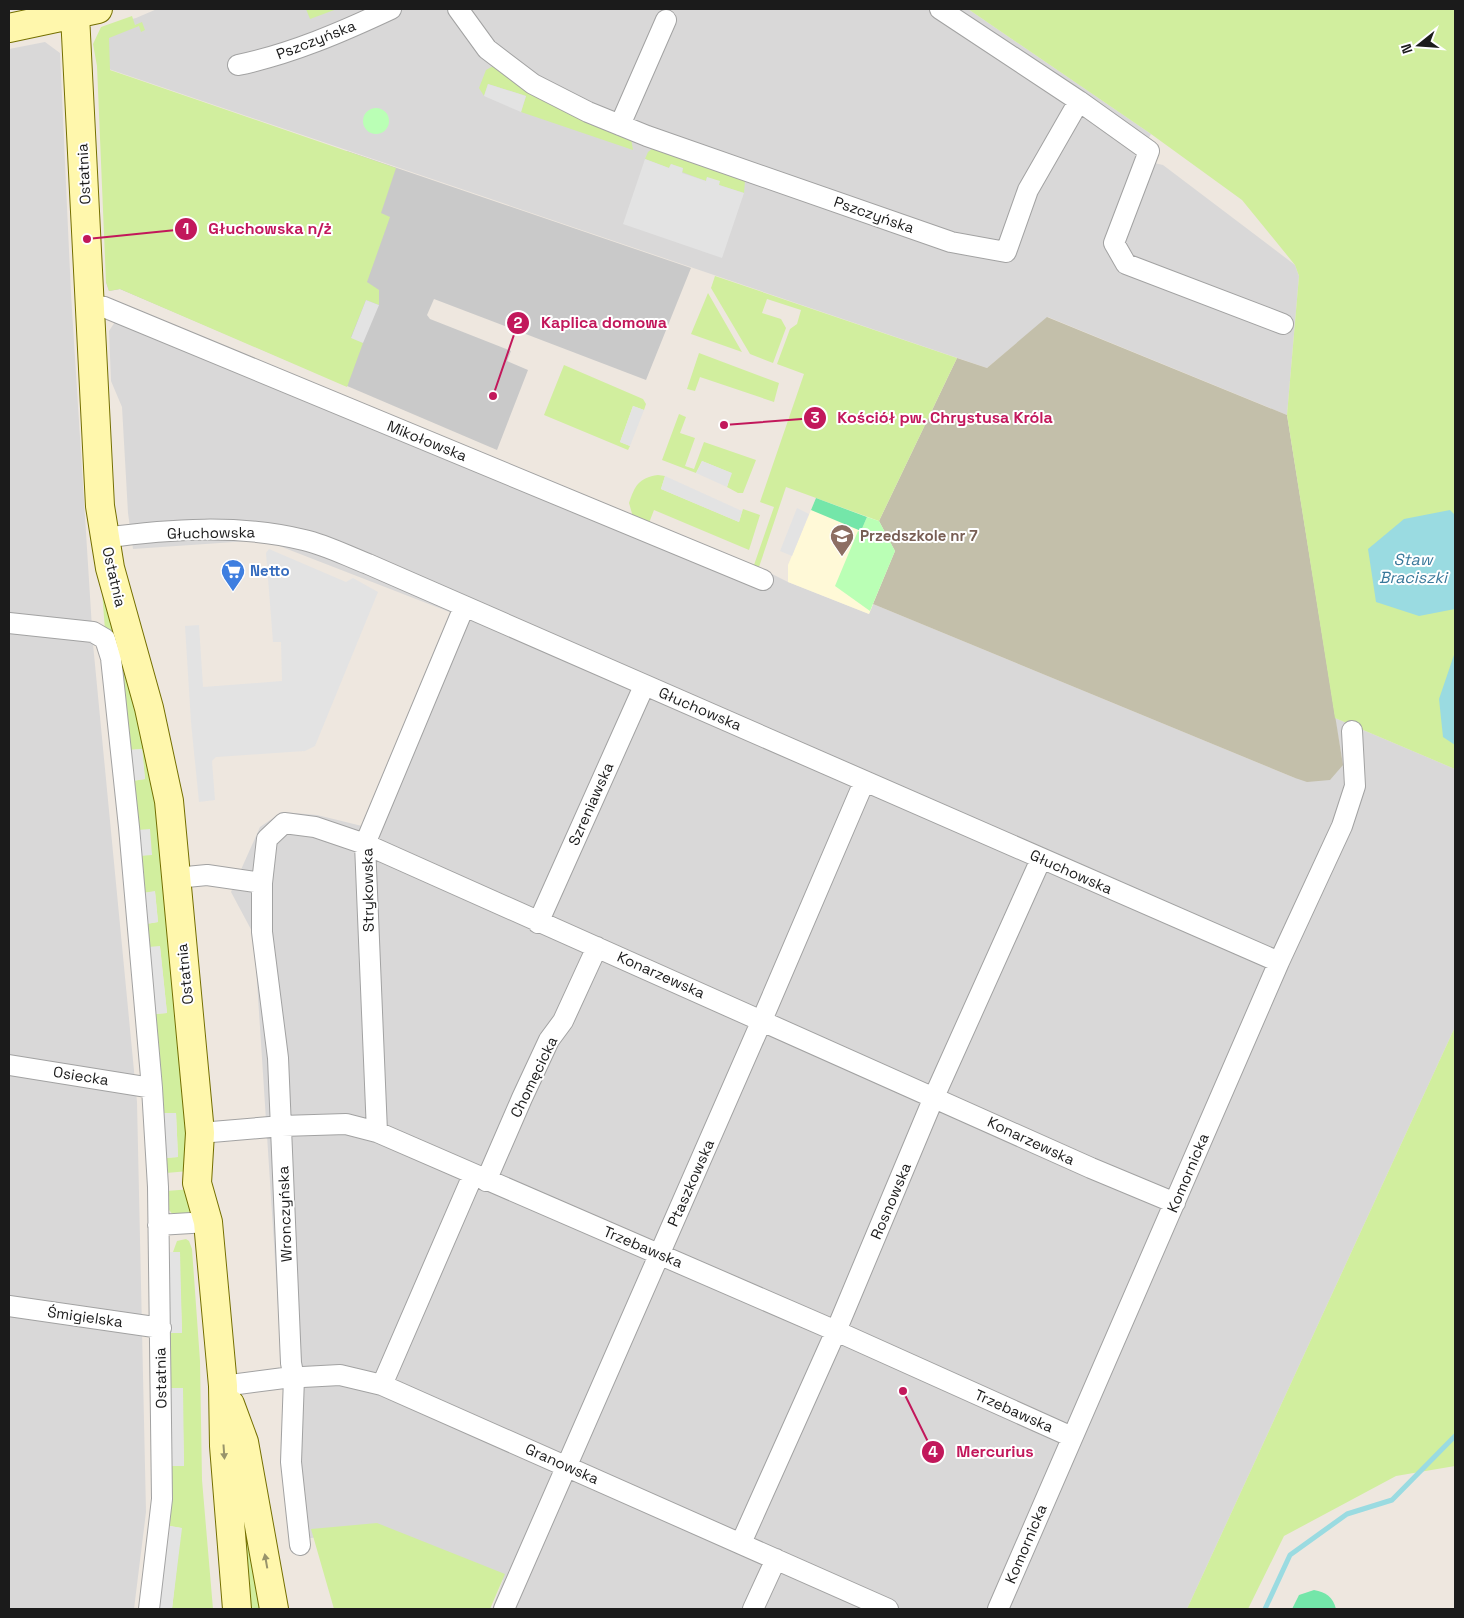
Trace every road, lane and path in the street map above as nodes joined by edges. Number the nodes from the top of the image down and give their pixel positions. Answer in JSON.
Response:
{"nodes":[{"id":1,"x":391,"y":9,"type":"edge"},
{"id":2,"x":458,"y":9,"type":"edge"},
{"id":3,"x":940,"y":9,"type":"edge"},
{"id":4,"x":83,"y":11,"type":"edge"},
{"id":5,"x":666,"y":20,"type":"dead end"},
{"id":6,"x":9,"y":28,"type":"edge"},
{"id":7,"x":238,"y":65,"type":"dead end"},
{"id":8,"x":1080,"y":101,"type":"junction"},
{"id":9,"x":620,"y":125,"type":"junction"},
{"id":10,"x":90,"y":305,"type":"junction"},
{"id":11,"x":1283,"y":324,"type":"dead end"},
{"id":12,"x":104,"y":538,"type":"junction"},
{"id":13,"x":763,"y":580,"type":"dead end"},
{"id":14,"x":464,"y":607,"type":"junction"},
{"id":15,"x":9,"y":623,"type":"edge"},
{"id":16,"x":644,"y":686,"type":"junction"},
{"id":17,"x":1352,"y":731,"type":"dead end"},
{"id":18,"x":864,"y":782,"type":"junction"},
{"id":19,"x":365,"y":844,"type":"junction"},
{"id":20,"x":1041,"y":859,"type":"junction"},
{"id":21,"x":176,"y":878,"type":"junction"},
{"id":22,"x":262,"y":883,"type":"junction"},
{"id":23,"x":538,"y":922,"type":"junction"},
{"id":24,"x":597,"y":947,"type":"junction"},
{"id":25,"x":1279,"y":962,"type":"junction"},
{"id":26,"x":762,"y":1020,"type":"junction"},
{"id":27,"x":9,"y":1064,"type":"edge"},
{"id":28,"x":152,"y":1088,"type":"junction"},
{"id":29,"x":934,"y":1096,"type":"junction"},
{"id":30,"x":282,"y":1126,"type":"junction"},
{"id":31,"x":377,"y":1132,"type":"junction"},
{"id":32,"x":200,"y":1133,"type":"junction"},
{"id":33,"x":479,"y":1178,"type":"junction"},
{"id":34,"x":1175,"y":1203,"type":"junction"},
{"id":35,"x":208,"y":1222,"type":"junction"},
{"id":36,"x":158,"y":1225,"type":"junction"},
{"id":37,"x":660,"y":1254,"type":"junction"},
{"id":38,"x":9,"y":1306,"type":"edge"},
{"id":39,"x":161,"y":1328,"type":"junction"},
{"id":40,"x":836,"y":1331,"type":"junction"},
{"id":41,"x":294,"y":1378,"type":"junction"},
{"id":42,"x":223,"y":1386,"type":"junction"},
{"id":43,"x":382,"y":1386,"type":"junction"},
{"id":44,"x":1072,"y":1437,"type":"junction"},
{"id":45,"x":565,"y":1466,"type":"junction"},
{"id":46,"x":741,"y":1543,"type":"junction"},
{"id":47,"x":300,"y":1545,"type":"dead end"},
{"id":48,"x":776,"y":1559,"type":"junction"},
{"id":49,"x":149,"y":1609,"type":"edge"},
{"id":50,"x":237,"y":1609,"type":"edge"},
{"id":51,"x":274,"y":1609,"type":"edge"},
{"id":52,"x":504,"y":1609,"type":"edge"},
{"id":53,"x":753,"y":1609,"type":"edge"},
{"id":54,"x":888,"y":1609,"type":"edge"},
{"id":55,"x":998,"y":1609,"type":"edge"}],
"edges":[{"from":1,"to":7,"type":"street","name":"Pszczyńska"},
{"from":2,"to":9,"type":"street","name":"Pszczyńska"},
{"from":3,"to":8,"type":"street"},
{"from":4,"to":6,"type":"street"},
{"from":4,"to":10,"type":"street","name":"Ostatnia"},
{"from":5,"to":9,"type":"street"},
{"from":8,"to":9,"type":"street","name":"Pszczyńska"},
{"from":8,"to":11,"type":"street"},
{"from":10,"to":12,"type":"street","name":"Ostatnia"},
{"from":10,"to":13,"type":"street","name":"Mikołowska"},
{"from":12,"to":14,"type":"street","name":"Głuchowska"},
{"from":12,"to":21,"type":"street","name":"Ostatnia"},
{"from":14,"to":16,"type":"street","name":"Głuchowska"},
{"from":14,"to":19,"type":"street","name":"Strykowska"},
{"from":15,"to":28,"type":"street","name":"Ostatnia"},
{"from":16,"to":18,"type":"street","name":"Głuchowska"},
{"from":16,"to":23,"type":"street","name":"Szreniawska"},
{"from":17,"to":25,"type":"street","name":"Komornicka"},
{"from":18,"to":20,"type":"street","name":"Głuchowska"},
{"from":18,"to":26,"type":"street","name":"Ptaszkowska"},
{"from":19,"to":22,"type":"street","name":"Konarzewska"},
{"from":19,"to":23,"type":"street","name":"Konarzewska"},
{"from":19,"to":31,"type":"street","name":"Strykowska"},
{"from":20,"to":25,"type":"street","name":"Głuchowska"},
{"from":20,"to":29,"type":"street","name":"Rosnowska"},
{"from":21,"to":22,"type":"street"},
{"from":21,"to":32,"type":"street","name":"Ostatnia"},
{"from":22,"to":30,"type":"street","name":"Wronczyńska"},
{"from":23,"to":24,"type":"street","name":"Konarzewska"},
{"from":24,"to":26,"type":"street","name":"Konarzewska"},
{"from":24,"to":33,"type":"street","name":"Chomęcicka"},
{"from":25,"to":34,"type":"street","name":"Komornicka"},
{"from":26,"to":29,"type":"street","name":"Konarzewska"},
{"from":26,"to":37,"type":"street","name":"Ptaszkowska"},
{"from":27,"to":28,"type":"street","name":"Osiecka"},
{"from":28,"to":36,"type":"street","name":"Ostatnia"},
{"from":29,"to":34,"type":"street","name":"Konarzewska"},
{"from":29,"to":40,"type":"street","name":"Rosnowska"},
{"from":30,"to":31,"type":"street","name":"Trzebawska"},
{"from":30,"to":32,"type":"street","name":"Trzebawska"},
{"from":30,"to":41,"type":"street","name":"Wronczyńska"},
{"from":31,"to":33,"type":"street","name":"Trzebawska"},
{"from":32,"to":35,"type":"street","name":"Ostatnia"},
{"from":33,"to":37,"type":"street","name":"Trzebawska"},
{"from":33,"to":43,"type":"street","name":"Chomęcicka"},
{"from":34,"to":44,"type":"street","name":"Komornicka"},
{"from":35,"to":36,"type":"street"},
{"from":35,"to":42,"type":"street","name":"Ostatnia"},
{"from":36,"to":39,"type":"street","name":"Ostatnia"},
{"from":37,"to":40,"type":"street","name":"Trzebawska"},
{"from":37,"to":45,"type":"street","name":"Ptaszkowska"},
{"from":38,"to":39,"type":"street","name":"Śmigielska"},
{"from":39,"to":49,"type":"street","name":"Ostatnia"},
{"from":40,"to":44,"type":"street","name":"Trzebawska"},
{"from":40,"to":46,"type":"street","name":"Rosnowska"},
{"from":41,"to":42,"type":"street","name":"Granowska"},
{"from":41,"to":43,"type":"street","name":"Granowska"},
{"from":41,"to":47,"type":"street","name":"Wronczyńska"},
{"from":42,"to":50,"type":"street","name":"Ostatnia","one_way":true},
{"from":51,"to":42,"type":"street","name":"Ostatnia","one_way":true},
{"from":43,"to":45,"type":"street","name":"Granowska"},
{"from":44,"to":55,"type":"street","name":"Komornicka"},
{"from":45,"to":46,"type":"street","name":"Granowska"},
{"from":45,"to":52,"type":"street","name":"Ptaszkowska"},
{"from":46,"to":48,"type":"street","name":"Granowska"},
{"from":48,"to":53,"type":"street"},
{"from":48,"to":54,"type":"street","name":"Granowska"}]}
